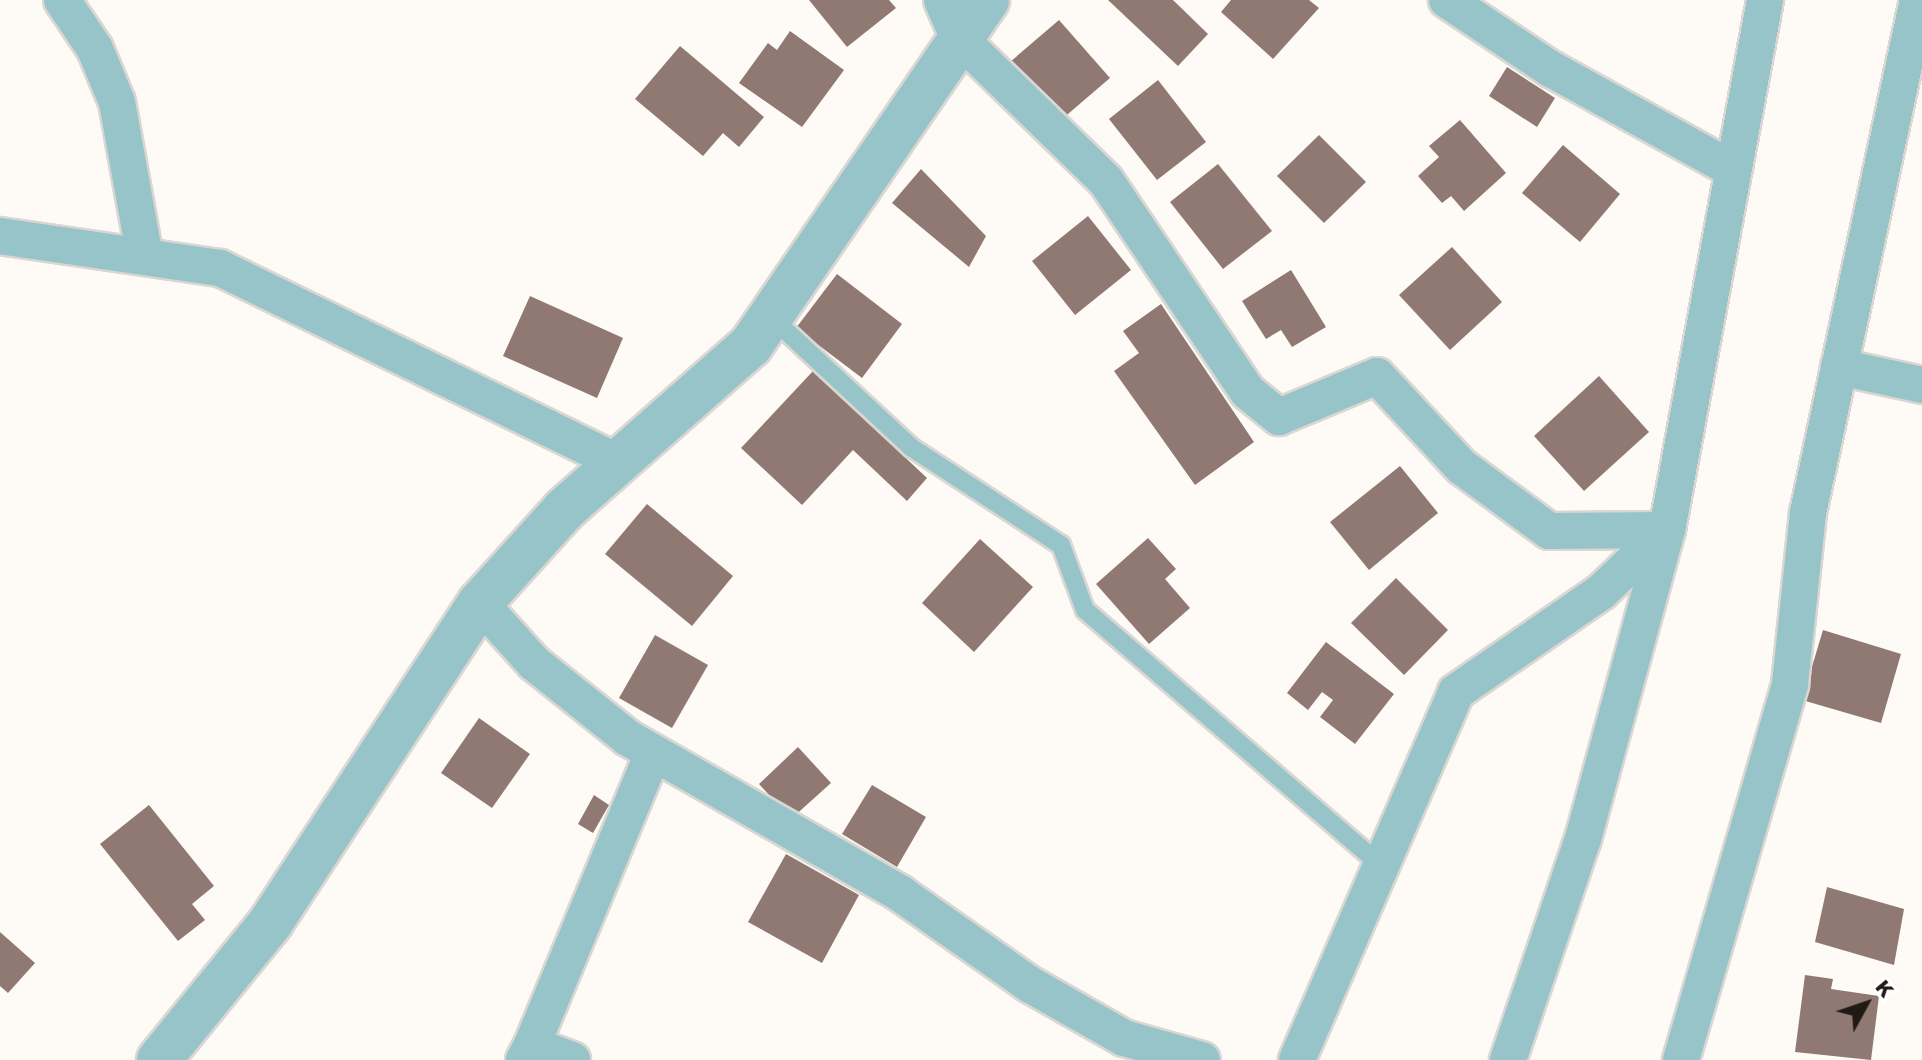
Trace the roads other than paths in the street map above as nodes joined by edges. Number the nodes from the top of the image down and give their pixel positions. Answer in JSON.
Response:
{"nodes":[{"id":1,"x":62,"y":0,"type":"edge"},
{"id":2,"x":987,"y":0,"type":"edge"},
{"id":3,"x":1447,"y":0,"type":"edge"},
{"id":4,"x":1765,"y":0,"type":"edge"},
{"id":5,"x":1918,"y":0,"type":"edge"},
{"id":6,"x":950,"y":19,"type":"edge"},
{"id":7,"x":1732,"y":169,"type":"junction"},
{"id":8,"x":0,"y":236,"type":"edge"},
{"id":9,"x":144,"y":252,"type":"junction"},
{"id":10,"x":771,"y":317,"type":"junction"},
{"id":11,"x":1839,"y":367,"type":"junction"},
{"id":12,"x":1922,"y":385,"type":"edge"},
{"id":13,"x":618,"y":462,"type":"junction"},
{"id":14,"x":1667,"y":530,"type":"junction"},
{"id":15,"x":480,"y":603,"type":"junction"},
{"id":16,"x":653,"y":753,"type":"junction"},
{"id":17,"x":1379,"y":864,"type":"junction"},
{"id":18,"x":528,"y":1052,"type":"edge"},
{"id":19,"x":159,"y":1060,"type":"edge"},
{"id":20,"x":572,"y":1060,"type":"edge"},
{"id":21,"x":1202,"y":1060,"type":"edge"},
{"id":22,"x":1297,"y":1060,"type":"edge"},
{"id":23,"x":1508,"y":1060,"type":"edge"},
{"id":24,"x":1681,"y":1060,"type":"edge"}],
"edges":[{"from":1,"to":9,"type":"street"},
{"from":2,"to":6,"type":"street"},
{"from":3,"to":7,"type":"street"},
{"from":4,"to":7,"type":"street"},
{"from":5,"to":11,"type":"street"},
{"from":6,"to":10,"type":"street"},
{"from":6,"to":14,"type":"street"},
{"from":7,"to":14,"type":"street"},
{"from":8,"to":9,"type":"street"},
{"from":9,"to":13,"type":"street"},
{"from":10,"to":13,"type":"street"},
{"from":10,"to":17,"type":"lane"},
{"from":11,"to":12,"type":"street"},
{"from":11,"to":24,"type":"street"},
{"from":13,"to":15,"type":"street"},
{"from":14,"to":17,"type":"street"},
{"from":14,"to":23,"type":"street"},
{"from":15,"to":16,"type":"street"},
{"from":15,"to":19,"type":"street"},
{"from":16,"to":18,"type":"street"},
{"from":16,"to":21,"type":"street"},
{"from":17,"to":22,"type":"street"},
{"from":18,"to":20,"type":"street"}]}
